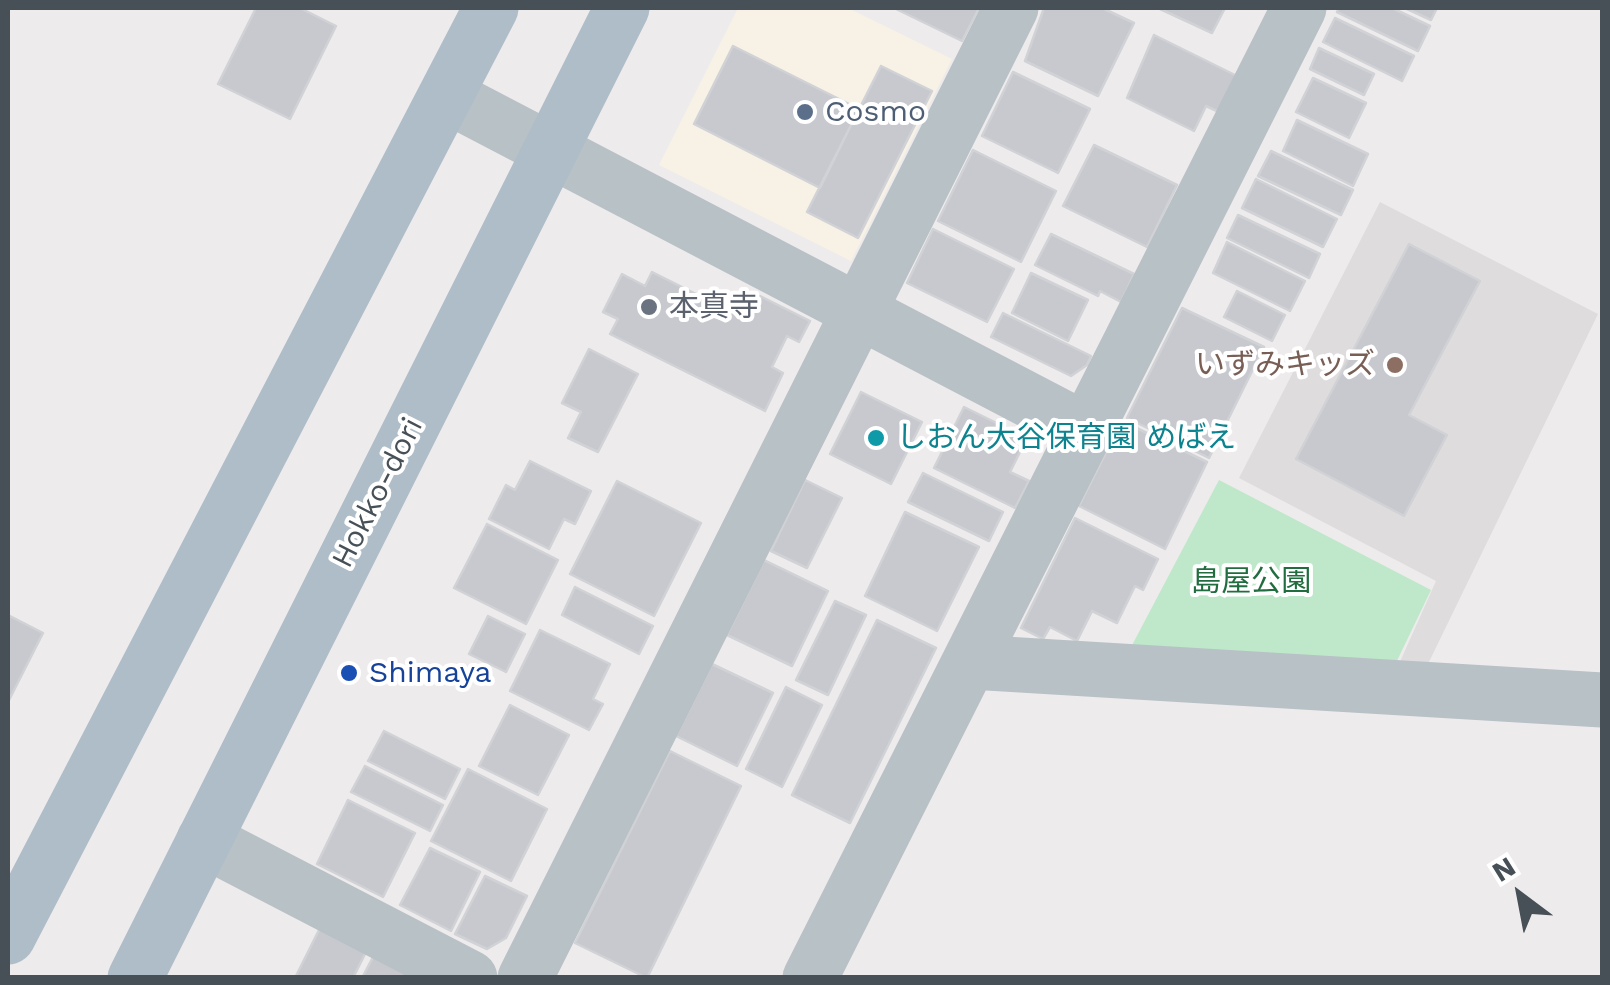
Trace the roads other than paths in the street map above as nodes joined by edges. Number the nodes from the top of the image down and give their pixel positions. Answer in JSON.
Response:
{"nodes":[{"id":1,"x":491,"y":8,"type":"edge"},
{"id":2,"x":622,"y":8,"type":"edge"},
{"id":3,"x":1011,"y":8,"type":"edge"},
{"id":4,"x":1298,"y":8,"type":"edge"},
{"id":5,"x":447,"y":96,"type":"junction"},
{"id":6,"x":549,"y":152,"type":"junction"},
{"id":7,"x":861,"y":313,"type":"junction"},
{"id":8,"x":1088,"y":431,"type":"junction"},
{"id":9,"x":971,"y":662,"type":"junction"},
{"id":10,"x":1602,"y":700,"type":"edge"},
{"id":11,"x":204,"y":840,"type":"junction"},
{"id":12,"x":8,"y":937,"type":"edge"},
{"id":13,"x":135,"y":978,"type":"edge"},
{"id":14,"x":470,"y":978,"type":"edge"},
{"id":15,"x":525,"y":978,"type":"edge"},
{"id":16,"x":810,"y":978,"type":"edge"}],
"edges":[{"from":1,"to":5,"type":"main road"},
{"from":2,"to":6,"type":"main road","name":"Hokko-dori"},
{"from":3,"to":7,"type":"street"},
{"from":4,"to":8,"type":"street"},
{"from":5,"to":6,"type":"street"},
{"from":5,"to":12,"type":"main road"},
{"from":6,"to":7,"type":"street"},
{"from":6,"to":11,"type":"main road","name":"Hokko-dori"},
{"from":7,"to":8,"type":"street"},
{"from":7,"to":15,"type":"street"},
{"from":8,"to":9,"type":"street"},
{"from":9,"to":10,"type":"street"},
{"from":9,"to":16,"type":"street"},
{"from":11,"to":13,"type":"main road","name":"Hokko-dori"},
{"from":11,"to":14,"type":"street"}]}
